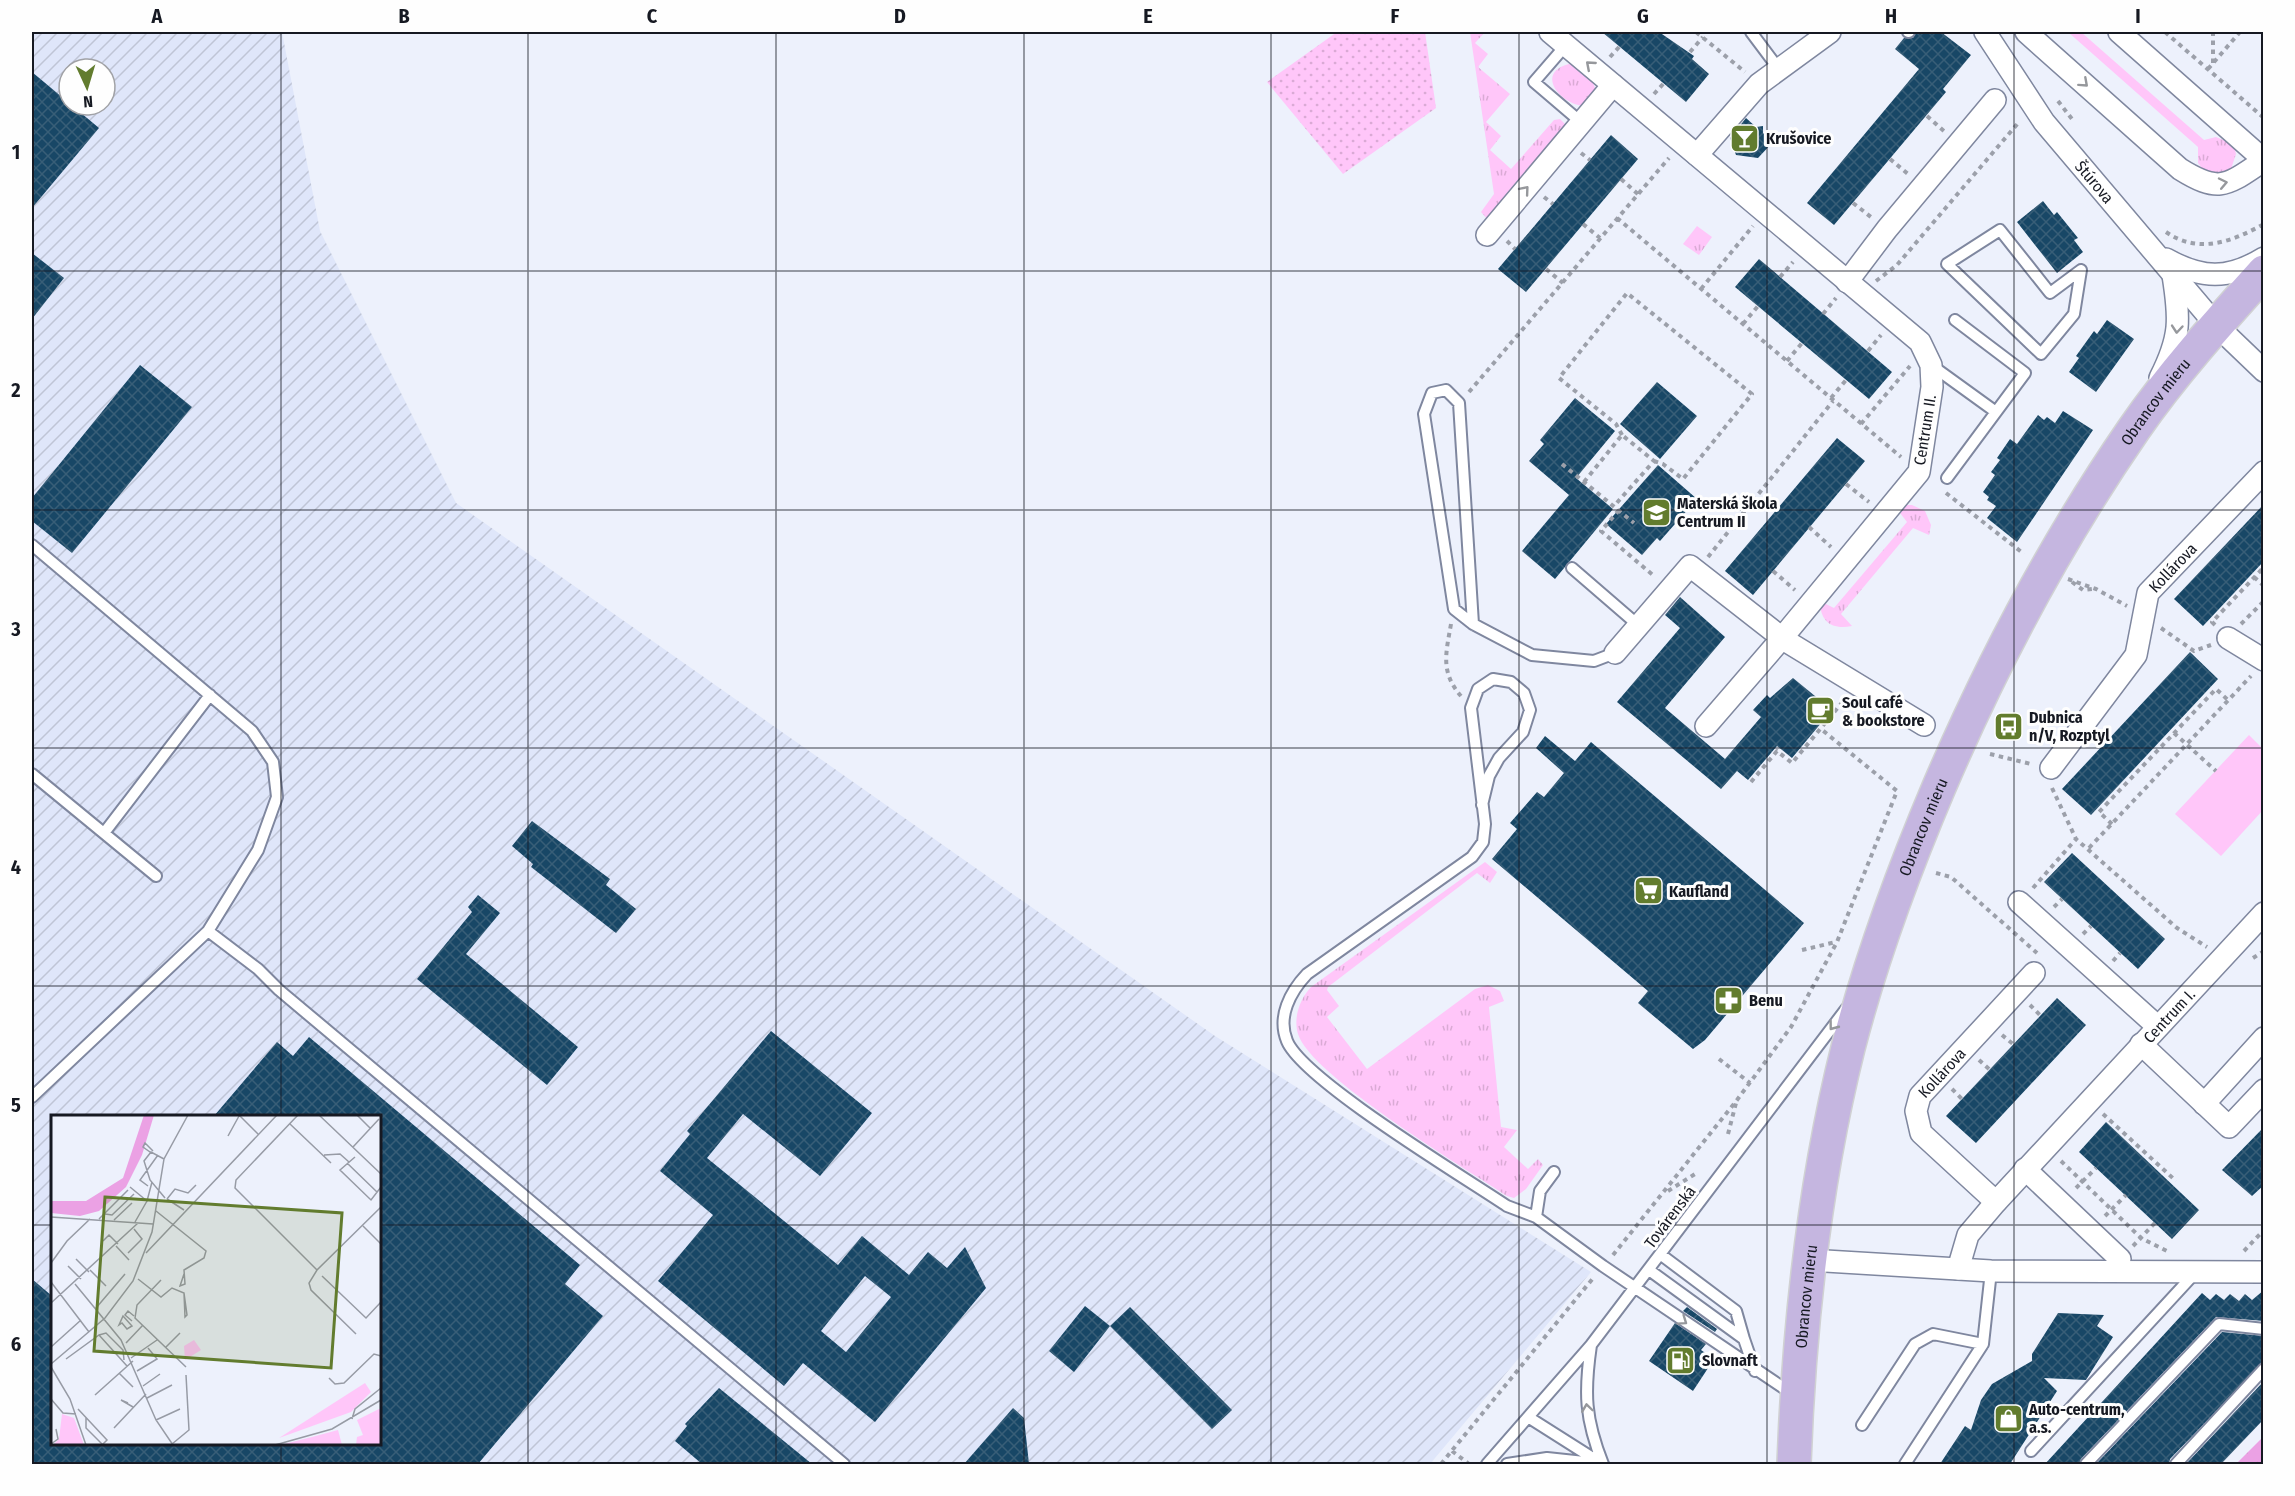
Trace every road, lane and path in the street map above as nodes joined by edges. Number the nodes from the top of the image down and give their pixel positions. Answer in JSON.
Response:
{"nodes":[{"id":1,"x":1696,"y":32,"type":"edge"},
{"id":2,"x":1751,"y":32,"type":"edge"},
{"id":3,"x":1830,"y":32,"type":"edge"},
{"id":4,"x":1985,"y":32,"type":"edge"},
{"id":5,"x":2026,"y":32,"type":"edge"},
{"id":6,"x":2120,"y":32,"type":"edge"},
{"id":7,"x":2165,"y":32,"type":"edge"},
{"id":8,"x":2213,"y":32,"type":"edge"},
{"id":9,"x":2240,"y":32,"type":"edge"},
{"id":10,"x":1703,"y":37,"type":"junction"},
{"id":11,"x":1558,"y":38,"type":"edge"},
{"id":12,"x":1620,"y":46,"type":"dead end"},
{"id":13,"x":1690,"y":52,"type":"dead end"},
{"id":14,"x":1773,"y":61,"type":"junction"},
{"id":15,"x":1606,"y":62,"type":"dead end"},
{"id":16,"x":2213,"y":63,"type":"junction"},
{"id":17,"x":2208,"y":69,"type":"junction"},
{"id":18,"x":1752,"y":78,"type":"junction"},
{"id":19,"x":1738,"y":80,"type":"dead end"},
{"id":20,"x":1613,"y":86,"type":"junction"},
{"id":21,"x":2054,"y":97,"type":"dead end"},
{"id":22,"x":1995,"y":100,"type":"dead end"},
{"id":23,"x":2033,"y":106,"type":"junction"},
{"id":24,"x":2264,"y":118,"type":"edge"},
{"id":25,"x":1582,"y":123,"type":"junction"},
{"id":26,"x":2076,"y":124,"type":"dead end"},
{"id":27,"x":1690,"y":149,"type":"junction"},
{"id":28,"x":2263,"y":161,"type":"edge"},
{"id":29,"x":1621,"y":179,"type":"dead end"},
{"id":30,"x":1638,"y":194,"type":"junction"},
{"id":31,"x":1765,"y":212,"type":"junction"},
{"id":32,"x":1617,"y":218,"type":"junction"},
{"id":33,"x":1583,"y":224,"type":"dead end"},
{"id":34,"x":2264,"y":224,"type":"edge"},
{"id":35,"x":2163,"y":230,"type":"dead end"},
{"id":36,"x":1487,"y":235,"type":"dead end"},
{"id":37,"x":1600,"y":238,"type":"junction"},
{"id":38,"x":2158,"y":254,"type":"junction"},
{"id":39,"x":2264,"y":258,"type":"edge"},
{"id":40,"x":1546,"y":268,"type":"dead end"},
{"id":41,"x":2080,"y":270,"type":"joint"},
{"id":42,"x":2172,"y":272,"type":"junction"},
{"id":43,"x":2264,"y":272,"type":"edge"},
{"id":44,"x":1847,"y":282,"type":"junction"},
{"id":45,"x":1563,"y":283,"type":"junction"},
{"id":46,"x":1869,"y":286,"type":"dead end"},
{"id":47,"x":1701,"y":289,"type":"junction"},
{"id":48,"x":1758,"y":306,"type":"dead end"},
{"id":49,"x":1955,"y":320,"type":"dead end"},
{"id":50,"x":1743,"y":324,"type":"junction"},
{"id":51,"x":2216,"y":326,"type":"junction"},
{"id":52,"x":1802,"y":343,"type":"dead end"},
{"id":53,"x":1787,"y":362,"type":"junction"},
{"id":54,"x":1922,"y":363,"type":"junction"},
{"id":55,"x":2264,"y":371,"type":"edge"},
{"id":56,"x":1846,"y":380,"type":"dead end"},
{"id":57,"x":1832,"y":399,"type":"junction"},
{"id":58,"x":1459,"y":403,"type":"junction"},
{"id":59,"x":1996,"y":412,"type":"junction"},
{"id":60,"x":1861,"y":423,"type":"junction"},
{"id":61,"x":2135,"y":427,"type":"junction"},
{"id":62,"x":1622,"y":435,"type":"junction"},
{"id":63,"x":1654,"y":461,"type":"junction"},
{"id":64,"x":1562,"y":464,"type":"dead end"},
{"id":65,"x":1895,"y":467,"type":"dead end"},
{"id":66,"x":1919,"y":472,"type":"junction"},
{"id":67,"x":2264,"y":472,"type":"edge"},
{"id":68,"x":1947,"y":477,"type":"dead end"},
{"id":69,"x":1584,"y":482,"type":"junction"},
{"id":70,"x":1846,"y":483,"type":"dead end"},
{"id":71,"x":1874,"y":493,"type":"dead end"},
{"id":72,"x":1867,"y":501,"type":"junction"},
{"id":73,"x":1614,"y":506,"type":"junction"},
{"id":74,"x":1619,"y":510,"type":"junction"},
{"id":75,"x":1860,"y":510,"type":"dead end"},
{"id":76,"x":1884,"y":515,"type":"junction"},
{"id":77,"x":1634,"y":523,"type":"dead end"},
{"id":78,"x":1809,"y":527,"type":"dead end"},
{"id":79,"x":1838,"y":537,"type":"dead end"},
{"id":80,"x":32,"y":545,"type":"edge"},
{"id":81,"x":1830,"y":546,"type":"junction"},
{"id":82,"x":2024,"y":554,"type":"dead end"},
{"id":83,"x":1823,"y":555,"type":"dead end"},
{"id":84,"x":1846,"y":561,"type":"junction"},
{"id":85,"x":2264,"y":567,"type":"edge"},
{"id":86,"x":1572,"y":568,"type":"dead end"},
{"id":87,"x":1696,"y":571,"type":"junction"},
{"id":88,"x":1773,"y":571,"type":"dead end"},
{"id":89,"x":2254,"y":577,"type":"junction"},
{"id":90,"x":1801,"y":581,"type":"dead end"},
{"id":91,"x":2264,"y":586,"type":"edge"},
{"id":92,"x":1669,"y":588,"type":"junction"},
{"id":93,"x":2096,"y":589,"type":"junction"},
{"id":94,"x":1794,"y":590,"type":"junction"},
{"id":95,"x":1788,"y":596,"type":"dead end"},
{"id":96,"x":2264,"y":601,"type":"edge"},
{"id":97,"x":1810,"y":604,"type":"junction"},
{"id":98,"x":1454,"y":605,"type":"junction"},
{"id":99,"x":2143,"y":615,"type":"junction"},
{"id":100,"x":1473,"y":624,"type":"junction"},
{"id":101,"x":1638,"y":625,"type":"junction"},
{"id":102,"x":1782,"y":638,"type":"junction"},
{"id":103,"x":2228,"y":638,"type":"junction"},
{"id":104,"x":1615,"y":653,"type":"joint"},
{"id":105,"x":2260,"y":665,"type":"edge"},
{"id":106,"x":1858,"y":683,"type":"junction"},
{"id":107,"x":210,"y":695,"type":"junction"},
{"id":108,"x":2228,"y":700,"type":"junction"},
{"id":109,"x":1471,"y":708,"type":"junction"},
{"id":110,"x":1924,"y":725,"type":"dead end"},
{"id":111,"x":1706,"y":726,"type":"dead end"},
{"id":112,"x":1821,"y":729,"type":"junction"},
{"id":113,"x":2174,"y":733,"type":"junction"},
{"id":114,"x":2186,"y":745,"type":"junction"},
{"id":115,"x":1990,"y":754,"type":"dead end"},
{"id":116,"x":2013,"y":761,"type":"dead end"},
{"id":117,"x":2051,"y":768,"type":"joint"},
{"id":118,"x":2216,"y":771,"type":"dead end"},
{"id":119,"x":32,"y":774,"type":"edge"},
{"id":120,"x":1751,"y":782,"type":"dead end"},
{"id":121,"x":1482,"y":805,"type":"junction"},
{"id":122,"x":2112,"y":824,"type":"junction"},
{"id":123,"x":104,"y":833,"type":"junction"},
{"id":124,"x":2076,"y":839,"type":"junction"},
{"id":125,"x":2089,"y":848,"type":"junction"},
{"id":126,"x":1936,"y":873,"type":"dead end"},
{"id":127,"x":156,"y":876,"type":"dead end"},
{"id":128,"x":2019,"y":903,"type":"junction"},
{"id":129,"x":2264,"y":914,"type":"edge"},
{"id":130,"x":2003,"y":922,"type":"junction"},
{"id":131,"x":208,"y":931,"type":"junction"},
{"id":132,"x":1837,"y":942,"type":"junction"},
{"id":133,"x":2210,"y":949,"type":"dead end"},
{"id":134,"x":1802,"y":950,"type":"dead end"},
{"id":135,"x":2034,"y":973,"type":"joint"},
{"id":136,"x":1868,"y":980,"type":"junction"},
{"id":137,"x":2157,"y":1026,"type":"junction"},
{"id":138,"x":2264,"y":1038,"type":"edge"},
{"id":139,"x":2141,"y":1044,"type":"junction"},
{"id":140,"x":1719,"y":1059,"type":"dead end"},
{"id":141,"x":1750,"y":1083,"type":"junction"},
{"id":142,"x":2264,"y":1090,"type":"edge"},
{"id":143,"x":32,"y":1098,"type":"edge"},
{"id":144,"x":1737,"y":1100,"type":"junction"},
{"id":145,"x":2204,"y":1104,"type":"junction"},
{"id":146,"x":2098,"y":1109,"type":"dead end"},
{"id":147,"x":1728,"y":1134,"type":"dead end"},
{"id":148,"x":2054,"y":1155,"type":"dead end"},
{"id":149,"x":2096,"y":1168,"type":"dead end"},
{"id":150,"x":2025,"y":1169,"type":"junction"},
{"id":151,"x":1554,"y":1172,"type":"dead end"},
{"id":152,"x":1695,"y":1174,"type":"dead end"},
{"id":153,"x":2082,"y":1182,"type":"junction"},
{"id":154,"x":2176,"y":1182,"type":"dead end"},
{"id":155,"x":1664,"y":1193,"type":"junction"},
{"id":156,"x":2126,"y":1195,"type":"dead end"},
{"id":157,"x":1996,"y":1202,"type":"junction"},
{"id":158,"x":2061,"y":1203,"type":"junction"},
{"id":159,"x":2111,"y":1209,"type":"junction"},
{"id":160,"x":1536,"y":1217,"type":"junction"},
{"id":161,"x":2155,"y":1223,"type":"dead end"},
{"id":162,"x":2091,"y":1230,"type":"junction"},
{"id":163,"x":2141,"y":1238,"type":"junction"},
{"id":164,"x":2170,"y":1252,"type":"dead end"},
{"id":165,"x":1660,"y":1254,"type":"junction"},
{"id":166,"x":2120,"y":1259,"type":"joint"},
{"id":167,"x":1809,"y":1260,"type":"junction"},
{"id":168,"x":1603,"y":1266,"type":"junction"},
{"id":169,"x":1958,"y":1269,"type":"junction"},
{"id":170,"x":1649,"y":1270,"type":"junction"},
{"id":171,"x":1991,"y":1271,"type":"junction"},
{"id":172,"x":2197,"y":1271,"type":"junction"},
{"id":173,"x":2264,"y":1272,"type":"edge"},
{"id":174,"x":1635,"y":1288,"type":"junction"},
{"id":175,"x":2264,"y":1329,"type":"edge"},
{"id":176,"x":1744,"y":1339,"type":"junction"},
{"id":177,"x":1983,"y":1344,"type":"junction"},
{"id":178,"x":1591,"y":1345,"type":"junction"},
{"id":179,"x":2264,"y":1370,"type":"edge"},
{"id":180,"x":1755,"y":1371,"type":"junction"},
{"id":181,"x":1796,"y":1396,"type":"junction"},
{"id":182,"x":1528,"y":1417,"type":"junction"},
{"id":183,"x":1862,"y":1425,"type":"dead end"},
{"id":184,"x":1452,"y":1451,"type":"junction"},
{"id":185,"x":2031,"y":1451,"type":"dead end"},
{"id":186,"x":844,"y":1464,"type":"edge"},
{"id":187,"x":1441,"y":1464,"type":"edge"},
{"id":188,"x":1469,"y":1464,"type":"edge"},
{"id":189,"x":1487,"y":1464,"type":"edge"},
{"id":190,"x":1507,"y":1464,"type":"edge"},
{"id":191,"x":1603,"y":1464,"type":"edge"},
{"id":192,"x":1794,"y":1464,"type":"edge"},
{"id":193,"x":1905,"y":1464,"type":"edge"},
{"id":194,"x":2086,"y":1464,"type":"edge"},
{"id":195,"x":2176,"y":1464,"type":"edge"}],
"edges":[{"from":1,"to":10,"type":"path"},
{"from":2,"to":14,"type":"lane"},
{"from":3,"to":14,"type":"street"},
{"from":4,"to":23,"type":"street","name":"Štúrova"},
{"from":5,"to":28,"type":"street","one_way":true},
{"from":6,"to":28,"type":"street"},
{"from":7,"to":17,"type":"path"},
{"from":8,"to":16,"type":"path"},
{"from":9,"to":16,"type":"path"},
{"from":10,"to":13,"type":"path"},
{"from":10,"to":18,"type":"path"},
{"from":20,"to":11,"type":"street","name":"Centrum II.","one_way":true},
{"from":11,"to":25,"type":"lane","name":"Centrum II."},
{"from":12,"to":15,"type":"path"},
{"from":14,"to":18,"type":"street"},
{"from":14,"to":18,"type":"path"},
{"from":16,"to":17,"type":"path"},
{"from":17,"to":24,"type":"path"},
{"from":18,"to":19,"type":"path"},
{"from":18,"to":27,"type":"street"},
{"from":20,"to":25,"type":"street"},
{"from":20,"to":27,"type":"street","name":"Centrum II."},
{"from":21,"to":26,"type":"path"},
{"from":22,"to":44,"type":"street"},
{"from":23,"to":38,"type":"street","name":"Štúrova"},
{"from":23,"to":46,"type":"path"},
{"from":36,"to":25,"type":"street","one_way":true},
{"from":27,"to":30,"type":"path"},
{"from":27,"to":31,"type":"street","name":"Centrum II."},
{"from":29,"to":30,"type":"path"},
{"from":30,"to":32,"type":"path"},
{"from":31,"to":44,"type":"street","name":"Centrum II."},
{"from":31,"to":47,"type":"path"},
{"from":32,"to":37,"type":"path"},
{"from":32,"to":47,"type":"path"},
{"from":33,"to":37,"type":"path"},
{"from":34,"to":35,"type":"path"},
{"from":37,"to":45,"type":"path"},
{"from":38,"to":39,"type":"street"},
{"from":38,"to":42,"type":"street","name":"Štúrova"},
{"from":40,"to":45,"type":"path"},
{"from":41,"to":41,"type":"lane"},
{"from":42,"to":51,"type":"street","name":"Štúrova"},
{"from":42,"to":61,"type":"street","one_way":true},
{"from":43,"to":51,"type":"main road","name":"Obrancov mieru"},
{"from":44,"to":54,"type":"street","name":"Centrum II."},
{"from":45,"to":58,"type":"path"},
{"from":47,"to":50,"type":"path"},
{"from":48,"to":50,"type":"path"},
{"from":49,"to":59,"type":"lane"},
{"from":50,"to":53,"type":"path"},
{"from":51,"to":55,"type":"street"},
{"from":51,"to":61,"type":"main road","name":"Obrancov mieru"},
{"from":52,"to":53,"type":"path"},
{"from":53,"to":57,"type":"path"},
{"from":54,"to":59,"type":"lane"},
{"from":54,"to":60,"type":"path"},
{"from":54,"to":66,"type":"street","name":"Centrum II."},
{"from":56,"to":57,"type":"path"},
{"from":57,"to":60,"type":"path"},
{"from":57,"to":87,"type":"path"},
{"from":58,"to":98,"type":"lane"},
{"from":58,"to":100,"type":"lane"},
{"from":59,"to":68,"type":"lane"},
{"from":60,"to":65,"type":"path"},
{"from":61,"to":136,"type":"main road","name":"Obrancov mieru"},
{"from":62,"to":63,"type":"path"},
{"from":62,"to":63,"type":"path"},
{"from":62,"to":69,"type":"path"},
{"from":63,"to":73,"type":"path"},
{"from":64,"to":69,"type":"path"},
{"from":66,"to":76,"type":"street","name":"Centrum II."},
{"from":66,"to":82,"type":"path"},
{"from":67,"to":99,"type":"street","name":"Kollárova"},
{"from":69,"to":73,"type":"path"},
{"from":70,"to":72,"type":"path"},
{"from":71,"to":72,"type":"path"},
{"from":72,"to":75,"type":"path"},
{"from":72,"to":76,"type":"path"},
{"from":73,"to":74,"type":"path"},
{"from":74,"to":77,"type":"path"},
{"from":74,"to":92,"type":"path"},
{"from":76,"to":84,"type":"street","name":"Centrum II."},
{"from":78,"to":81,"type":"path"},
{"from":79,"to":81,"type":"path"},
{"from":80,"to":107,"type":"lane"},
{"from":81,"to":83,"type":"path"},
{"from":81,"to":84,"type":"path"},
{"from":84,"to":97,"type":"street","name":"Centrum II."},
{"from":85,"to":89,"type":"path"},
{"from":86,"to":101,"type":"lane"},
{"from":87,"to":92,"type":"street"},
{"from":87,"to":102,"type":"street"},
{"from":88,"to":94,"type":"path"},
{"from":89,"to":91,"type":"path"},
{"from":89,"to":103,"type":"path"},
{"from":90,"to":94,"type":"path"},
{"from":92,"to":101,"type":"street"},
{"from":93,"to":93,"type":"path"},
{"from":93,"to":99,"type":"path"},
{"from":94,"to":95,"type":"path"},
{"from":94,"to":97,"type":"path"},
{"from":96,"to":103,"type":"path"},
{"from":97,"to":102,"type":"street","name":"Centrum II."},
{"from":98,"to":100,"type":"lane"},
{"from":98,"to":109,"type":"path"},
{"from":99,"to":103,"type":"path"},
{"from":99,"to":117,"type":"street","name":"Kollárova"},
{"from":100,"to":104,"type":"lane"},
{"from":101,"to":104,"type":"street"},
{"from":102,"to":106,"type":"street"},
{"from":102,"to":111,"type":"street","name":"Centrum II."},
{"from":103,"to":105,"type":"street"},
{"from":105,"to":108,"type":"path"},
{"from":106,"to":110,"type":"street"},
{"from":106,"to":112,"type":"path"},
{"from":107,"to":123,"type":"lane"},
{"from":107,"to":131,"type":"lane"},
{"from":108,"to":113,"type":"path"},
{"from":108,"to":114,"type":"path"},
{"from":109,"to":121,"type":"lane"},
{"from":109,"to":121,"type":"lane"},
{"from":112,"to":120,"type":"path"},
{"from":112,"to":132,"type":"path"},
{"from":113,"to":114,"type":"path"},
{"from":113,"to":122,"type":"path"},
{"from":114,"to":118,"type":"path"},
{"from":114,"to":122,"type":"path"},
{"from":115,"to":116,"type":"path"},
{"from":117,"to":124,"type":"path"},
{"from":119,"to":123,"type":"lane"},
{"from":121,"to":160,"type":"lane"},
{"from":122,"to":125,"type":"path"},
{"from":123,"to":127,"type":"lane"},
{"from":124,"to":125,"type":"path"},
{"from":124,"to":128,"type":"path"},
{"from":125,"to":133,"type":"path"},
{"from":126,"to":130,"type":"path"},
{"from":128,"to":130,"type":"path"},
{"from":128,"to":137,"type":"street"},
{"from":129,"to":137,"type":"street","name":"Centrum I."},
{"from":130,"to":135,"type":"path"},
{"from":131,"to":143,"type":"lane"},
{"from":131,"to":186,"type":"lane"},
{"from":132,"to":134,"type":"path"},
{"from":132,"to":141,"type":"path"},
{"from":135,"to":157,"type":"street","name":"Kollárova"},
{"from":136,"to":165,"type":"lane","name":"Továrenská","one_way":true},
{"from":136,"to":167,"type":"main road","name":"Obrancov mieru"},
{"from":137,"to":139,"type":"street","name":"Centrum I."},
{"from":138,"to":145,"type":"street"},
{"from":139,"to":145,"type":"street","name":"Centrum I."},
{"from":139,"to":150,"type":"street"},
{"from":140,"to":141,"type":"path"},
{"from":141,"to":144,"type":"path"},
{"from":142,"to":145,"type":"street","name":"Centrum I."},
{"from":144,"to":147,"type":"path"},
{"from":144,"to":155,"type":"path"},
{"from":146,"to":154,"type":"path"},
{"from":148,"to":153,"type":"path"},
{"from":149,"to":153,"type":"path"},
{"from":150,"to":157,"type":"street"},
{"from":150,"to":158,"type":"street"},
{"from":151,"to":160,"type":"lane"},
{"from":152,"to":155,"type":"path"},
{"from":153,"to":158,"type":"path"},
{"from":153,"to":159,"type":"path"},
{"from":155,"to":168,"type":"path"},
{"from":156,"to":159,"type":"path"},
{"from":157,"to":169,"type":"street"},
{"from":158,"to":162,"type":"street"},
{"from":159,"to":162,"type":"path"},
{"from":159,"to":163,"type":"path"},
{"from":160,"to":168,"type":"lane"},
{"from":161,"to":163,"type":"path"},
{"from":162,"to":166,"type":"street"},
{"from":163,"to":164,"type":"path"},
{"from":163,"to":166,"type":"path"},
{"from":165,"to":170,"type":"lane","name":"Továrenská"},
{"from":165,"to":176,"type":"lane"},
{"from":167,"to":169,"type":"street"},
{"from":167,"to":181,"type":"main road","name":"Obrancov mieru"},
{"from":168,"to":174,"type":"lane"},
{"from":168,"to":184,"type":"path"},
{"from":169,"to":171,"type":"street"},
{"from":170,"to":174,"type":"lane","name":"Továrenská"},
{"from":170,"to":176,"type":"lane"},
{"from":171,"to":172,"type":"street"},
{"from":171,"to":177,"type":"lane"},
{"from":172,"to":173,"type":"street"},
{"from":172,"to":185,"type":"lane"},
{"from":174,"to":178,"type":"lane","name":"Továrenská"},
{"from":174,"to":180,"type":"lane","one_way":true},
{"from":175,"to":194,"type":"lane"},
{"from":176,"to":180,"type":"lane"},
{"from":177,"to":183,"type":"lane"},
{"from":177,"to":193,"type":"lane"},
{"from":178,"to":182,"type":"lane","name":"Továrenská"},
{"from":191,"to":178,"type":"lane","one_way":true},
{"from":179,"to":195,"type":"lane"},
{"from":180,"to":181,"type":"lane"},
{"from":181,"to":192,"type":"main road","name":"Obrancov mieru"},
{"from":182,"to":189,"type":"lane","name":"Továrenská"},
{"from":182,"to":191,"type":"lane"},
{"from":184,"to":187,"type":"path"},
{"from":184,"to":188,"type":"path"},
{"from":190,"to":191,"type":"lane"}]}
